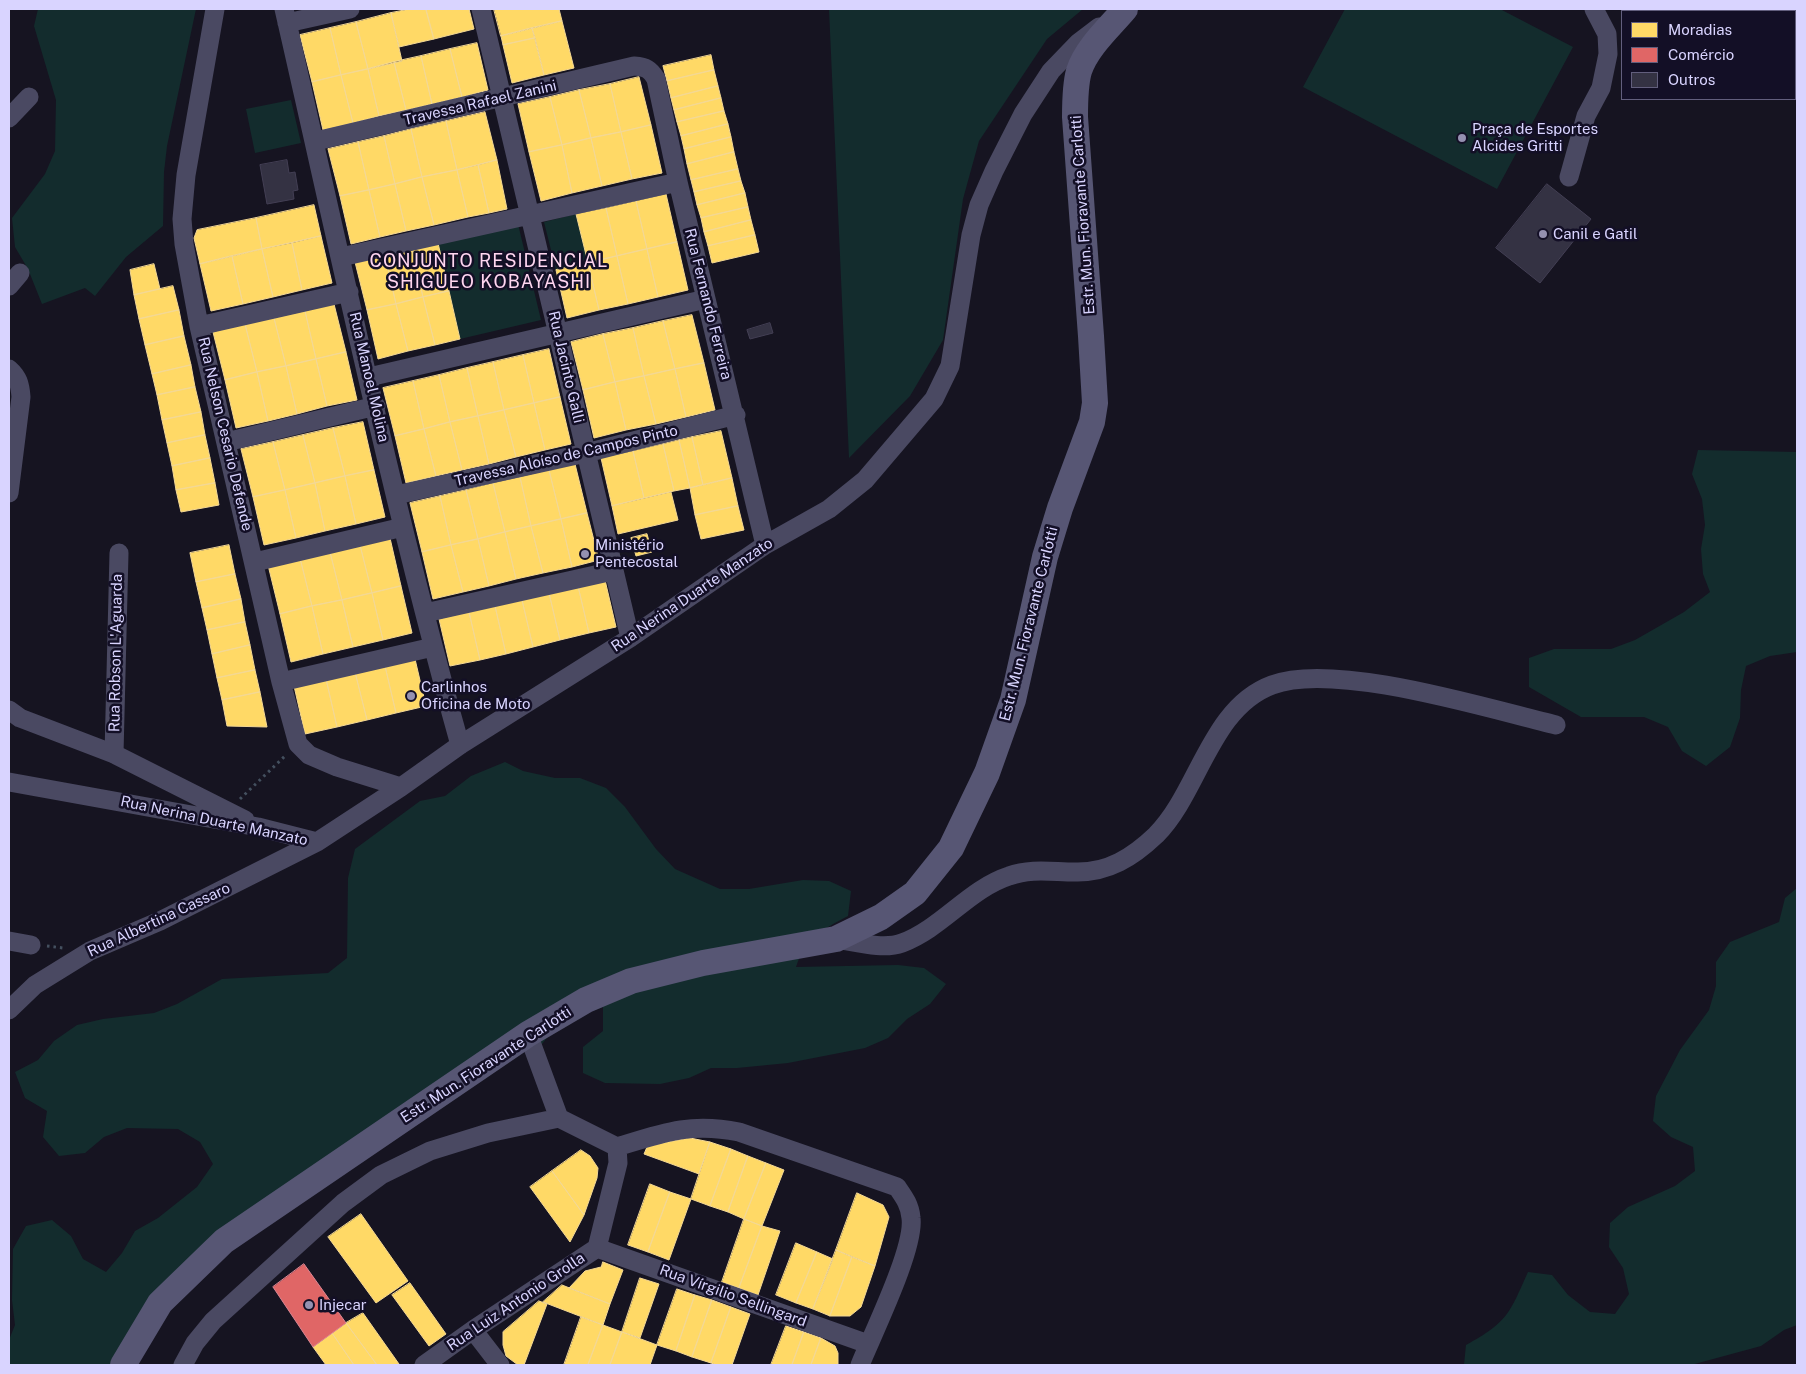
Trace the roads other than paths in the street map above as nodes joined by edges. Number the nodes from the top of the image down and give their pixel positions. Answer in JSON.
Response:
{"nodes":[{"id":1,"x":215,"y":9,"type":"edge"},
{"id":2,"x":350,"y":9,"type":"edge"},
{"id":3,"x":481,"y":9,"type":"edge"},
{"id":4,"x":1125,"y":9,"type":"edge"},
{"id":5,"x":1594,"y":9,"type":"edge"},
{"id":6,"x":286,"y":16,"type":"edge"},
{"id":7,"x":645,"y":67,"type":"joint"},
{"id":8,"x":29,"y":97,"type":"dead end"},
{"id":9,"x":501,"y":98,"type":"junction"},
{"id":10,"x":9,"y":118,"type":"edge"},
{"id":11,"x":316,"y":141,"type":"junction"},
{"id":12,"x":1569,"y":177,"type":"dead end"},
{"id":13,"x":678,"y":182,"type":"junction"},
{"id":14,"x":530,"y":215,"type":"junction"},
{"id":15,"x":341,"y":257,"type":"junction"},
{"id":16,"x":349,"y":292,"type":"junction"},
{"id":17,"x":706,"y":299,"type":"junction"},
{"id":18,"x":199,"y":326,"type":"junction"},
{"id":19,"x":558,"y":332,"type":"junction"},
{"id":20,"x":9,"y":369,"type":"edge"},
{"id":21,"x":368,"y":377,"type":"junction"},
{"id":22,"x":376,"y":406,"type":"junction"},
{"id":23,"x":736,"y":416,"type":"junction"},
{"id":24,"x":226,"y":442,"type":"junction"},
{"id":25,"x":586,"y":453,"type":"junction"},
{"id":26,"x":9,"y":493,"type":"edge"},
{"id":27,"x":396,"y":495,"type":"junction"},
{"id":28,"x":403,"y":527,"type":"junction"},
{"id":29,"x":766,"y":545,"type":"junction"},
{"id":30,"x":119,"y":553,"type":"dead end"},
{"id":31,"x":254,"y":562,"type":"junction"},
{"id":32,"x":612,"y":571,"type":"junction"},
{"id":33,"x":425,"y":613,"type":"junction"},
{"id":34,"x":630,"y":638,"type":"junction"},
{"id":35,"x":432,"y":647,"type":"junction"},
{"id":36,"x":281,"y":682,"type":"junction"},
{"id":37,"x":9,"y":710,"type":"edge"},
{"id":38,"x":1556,"y":725,"type":"dead end"},
{"id":39,"x":460,"y":745,"type":"junction"},
{"id":40,"x":114,"y":754,"type":"junction"},
{"id":41,"x":9,"y":782,"type":"edge"},
{"id":42,"x":401,"y":787,"type":"junction"},
{"id":43,"x":258,"y":827,"type":"junction"},
{"id":44,"x":317,"y":842,"type":"junction"},
{"id":45,"x":836,"y":939,"type":"junction"},
{"id":46,"x":9,"y":941,"type":"edge"},
{"id":47,"x":31,"y":945,"type":"dead end"},
{"id":48,"x":9,"y":1010,"type":"edge"},
{"id":49,"x":528,"y":1034,"type":"junction"},
{"id":50,"x":558,"y":1118,"type":"junction"},
{"id":51,"x":616,"y":1147,"type":"junction"},
{"id":52,"x":597,"y":1248,"type":"junction"},
{"id":53,"x":473,"y":1330,"type":"junction"},
{"id":54,"x":868,"y":1344,"type":"junction"},
{"id":55,"x":123,"y":1365,"type":"edge"},
{"id":56,"x":183,"y":1365,"type":"edge"},
{"id":57,"x":424,"y":1365,"type":"edge"},
{"id":58,"x":500,"y":1365,"type":"edge"},
{"id":59,"x":860,"y":1365,"type":"edge"}],
"edges":[{"from":1,"to":18,"type":"street","name":"Rua Nelson Cesario Defende"},
{"from":2,"to":6,"type":"street"},
{"from":3,"to":9,"type":"street","name":"Rua Jacinto Galli"},
{"from":4,"to":29,"type":"street","name":"Rua Nerina Duarte Manzato"},
{"from":4,"to":45,"type":"street","name":"Estr. Mun. Fioravante Carlotti"},
{"from":5,"to":12,"type":"street"},
{"from":6,"to":11,"type":"street","name":"Rua Manoel Molina"},
{"from":7,"to":9,"type":"street","name":"Travessa Rafael Zanini"},
{"from":7,"to":13,"type":"street","name":"Rua Fernando Ferreira"},
{"from":8,"to":10,"type":"street"},
{"from":9,"to":11,"type":"street","name":"Travessa Rafael Zanini"},
{"from":9,"to":14,"type":"street","name":"Rua Jacinto Galli"},
{"from":11,"to":15,"type":"street","name":"Rua Manoel Molina"},
{"from":13,"to":14,"type":"street"},
{"from":13,"to":17,"type":"street","name":"Rua Fernando Ferreira"},
{"from":14,"to":15,"type":"street"},
{"from":14,"to":19,"type":"street","name":"Rua Jacinto Galli"},
{"from":15,"to":16,"type":"street","name":"Rua Manoel Molina"},
{"from":16,"to":18,"type":"street"},
{"from":16,"to":21,"type":"street","name":"Rua Manoel Molina"},
{"from":17,"to":19,"type":"street"},
{"from":17,"to":23,"type":"street","name":"Rua Fernando Ferreira"},
{"from":18,"to":24,"type":"street","name":"Rua Nelson Cesario Defende"},
{"from":19,"to":21,"type":"street"},
{"from":19,"to":25,"type":"street","name":"Rua Jacinto Galli"},
{"from":20,"to":26,"type":"street"},
{"from":21,"to":22,"type":"street","name":"Rua Manoel Molina"},
{"from":22,"to":24,"type":"street"},
{"from":22,"to":27,"type":"street","name":"Rua Manoel Molina"},
{"from":23,"to":25,"type":"street","name":"Travessa Aloíso de Campos Pinto"},
{"from":23,"to":29,"type":"street","name":"Rua Fernando Ferreira"},
{"from":24,"to":31,"type":"street","name":"Rua Nelson Cesario Defende"},
{"from":25,"to":27,"type":"street","name":"Travessa Aloíso de Campos Pinto"},
{"from":25,"to":32,"type":"street","name":"Rua Jacinto Galli"},
{"from":27,"to":28,"type":"street","name":"Rua Manoel Molina"},
{"from":28,"to":31,"type":"street"},
{"from":28,"to":33,"type":"street","name":"Rua Manoel Molina"},
{"from":29,"to":34,"type":"street","name":"Rua Nerina Duarte Manzato"},
{"from":30,"to":40,"type":"street","name":"Rua Robson L'Aguarda"},
{"from":31,"to":36,"type":"street","name":"Rua Nelson Cesario Defende"},
{"from":32,"to":33,"type":"street"},
{"from":32,"to":34,"type":"street","name":"Rua Jacinto Galli"},
{"from":33,"to":35,"type":"street","name":"Rua Manoel Molina"},
{"from":34,"to":39,"type":"street","name":"Rua Nerina Duarte Manzato"},
{"from":35,"to":36,"type":"street"},
{"from":35,"to":39,"type":"street","name":"Rua Manoel Molina"},
{"from":36,"to":42,"type":"street","name":"Rua Nelson Cesario Defende"},
{"from":37,"to":40,"type":"street"},
{"from":38,"to":45,"type":"street"},
{"from":39,"to":42,"type":"street","name":"Rua Nerina Duarte Manzato"},
{"from":40,"to":43,"type":"street"},
{"from":41,"to":43,"type":"street","name":"Rua Nerina Duarte Manzato"},
{"from":42,"to":44,"type":"street","name":"Rua Nerina Duarte Manzato"},
{"from":43,"to":44,"type":"street","name":"Rua Nerina Duarte Manzato"},
{"from":44,"to":48,"type":"street","name":"Rua Albertina Cassaro"},
{"from":45,"to":49,"type":"street","name":"Estr. Mun. Fioravante Carlotti"},
{"from":46,"to":47,"type":"street"},
{"from":49,"to":50,"type":"street"},
{"from":49,"to":55,"type":"street","name":"Estr. Mun. Fioravante Carlotti"},
{"from":50,"to":51,"type":"street"},
{"from":50,"to":56,"type":"street"},
{"from":51,"to":52,"type":"street","name":"Rua Luiz Antonio Grolla"},
{"from":51,"to":54,"type":"street"},
{"from":52,"to":53,"type":"street","name":"Rua Luiz Antonio Grolla"},
{"from":52,"to":54,"type":"street","name":"Rua Vírgilio Sellingard"},
{"from":53,"to":57,"type":"street","name":"Rua Luiz Antonio Grolla"},
{"from":53,"to":58,"type":"street"},
{"from":54,"to":59,"type":"street"}]}
